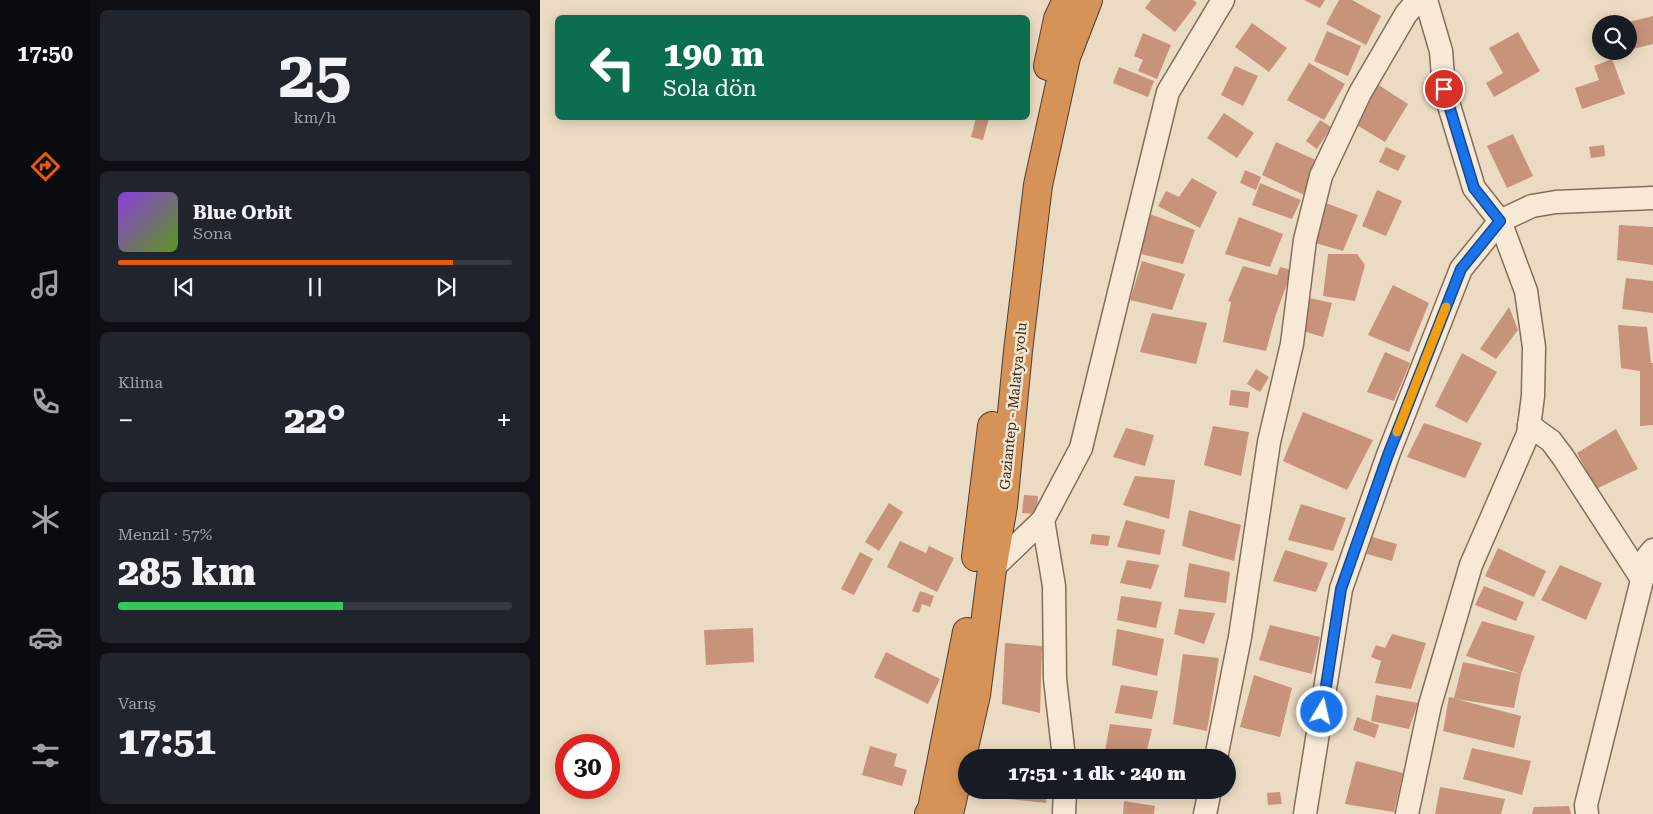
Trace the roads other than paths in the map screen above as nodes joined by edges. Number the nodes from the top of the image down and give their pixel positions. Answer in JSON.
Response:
{"nodes":[{"id":1,"x":1067,"y":0,"type":"edge"},
{"id":2,"x":1088,"y":0,"type":"edge"},
{"id":3,"x":1223,"y":0,"type":"edge"},
{"id":4,"x":1418,"y":0,"type":"edge"},
{"id":5,"x":1426,"y":0,"type":"edge"},
{"id":6,"x":1653,"y":198,"type":"edge"},
{"id":7,"x":1500,"y":221,"type":"junction"},
{"id":8,"x":1529,"y":425,"type":"junction"},
{"id":9,"x":1043,"y":520,"type":"junction"},
{"id":10,"x":1653,"y":550,"type":"edge"},
{"id":11,"x":992,"y":569,"type":"junction"},
{"id":12,"x":1642,"y":579,"type":"junction"},
{"id":13,"x":1063,"y":749,"type":"edge"},
{"id":14,"x":1218,"y":749,"type":"edge"},
{"id":15,"x":1065,"y":799,"type":"edge"},
{"id":16,"x":1208,"y":799,"type":"edge"},
{"id":17,"x":929,"y":814,"type":"edge"},
{"id":18,"x":948,"y":814,"type":"edge"},
{"id":19,"x":1064,"y":814,"type":"edge"},
{"id":20,"x":1204,"y":814,"type":"edge"},
{"id":21,"x":1305,"y":814,"type":"edge"},
{"id":22,"x":1407,"y":814,"type":"edge"},
{"id":23,"x":1587,"y":814,"type":"edge"}],
"edges":[{"from":1,"to":17,"type":"highway","name":"Gaziantep - Malatya yolu"},
{"from":2,"to":11,"type":"highway","name":"Gaziantep - Malatya yolu"},
{"from":3,"to":9,"type":"street"},
{"from":4,"to":14,"type":"street"},
{"from":5,"to":7,"type":"street"},
{"from":6,"to":7,"type":"street"},
{"from":7,"to":8,"type":"street"},
{"from":7,"to":21,"type":"street"},
{"from":8,"to":12,"type":"street"},
{"from":8,"to":22,"type":"street"},
{"from":9,"to":11,"type":"street"},
{"from":9,"to":13,"type":"street"},
{"from":10,"to":12,"type":"street"},
{"from":11,"to":18,"type":"highway","name":"Gaziantep - Malatya yolu"},
{"from":12,"to":23,"type":"street"},
{"from":15,"to":19,"type":"street"},
{"from":16,"to":20,"type":"street"}]}
